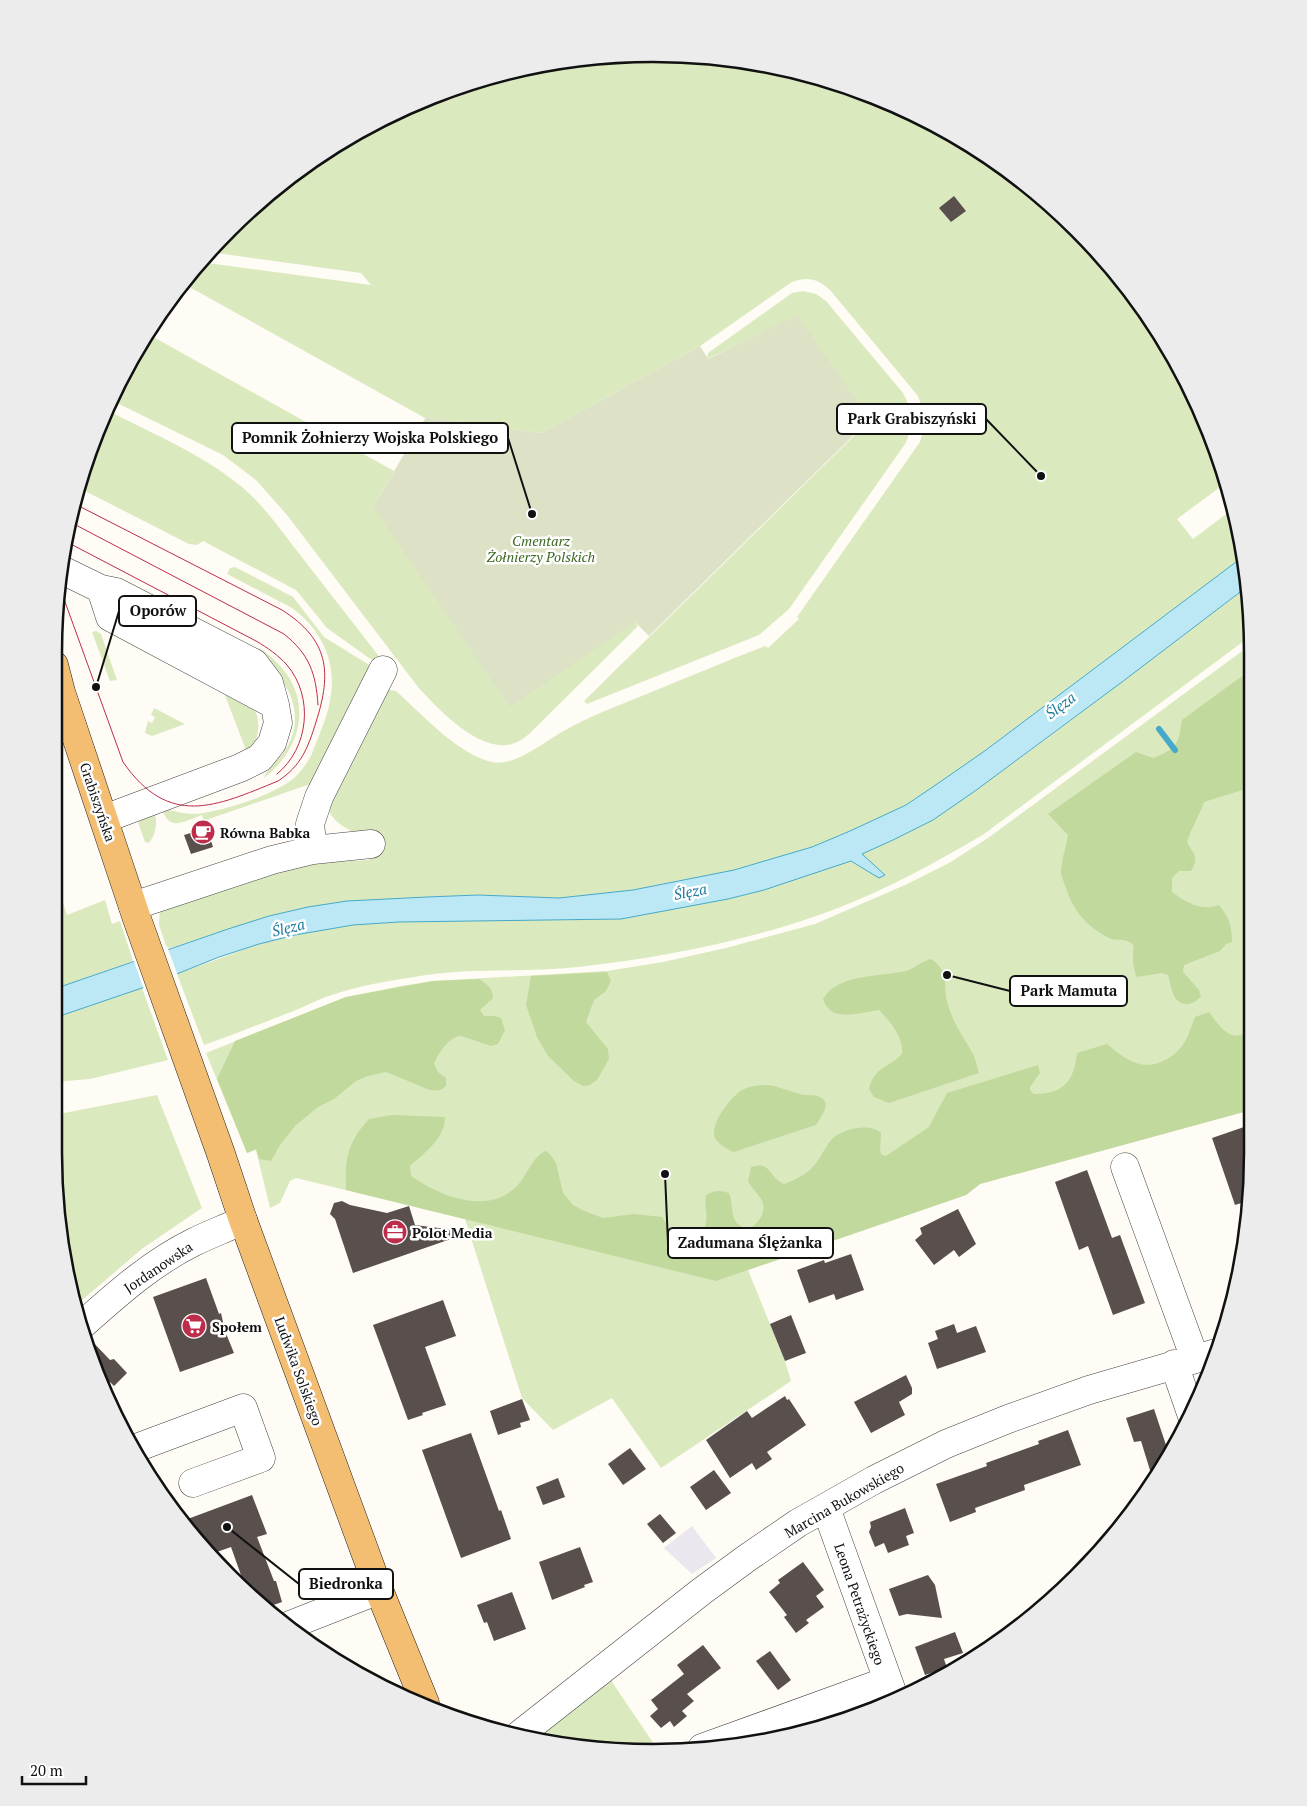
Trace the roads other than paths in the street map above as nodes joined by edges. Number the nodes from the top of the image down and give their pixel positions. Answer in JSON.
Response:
{"nodes":[{"id":1,"x":68,"y":573,"type":"edge"},
{"id":2,"x":383,"y":670,"type":"dead end"},
{"id":3,"x":62,"y":691,"type":"edge"},
{"id":4,"x":104,"y":819,"type":"junction"},
{"id":5,"x":371,"y":844,"type":"dead end"},
{"id":6,"x":313,"y":850,"type":"junction"},
{"id":7,"x":132,"y":906,"type":"junction"},
{"id":8,"x":179,"y":1037,"type":"joint"},
{"id":9,"x":1125,"y":1167,"type":"dead end"},
{"id":10,"x":243,"y":1220,"type":"junction"},
{"id":11,"x":87,"y":1320,"type":"edge"},
{"id":12,"x":1195,"y":1359,"type":"edge"},
{"id":13,"x":1193,"y":1394,"type":"edge"},
{"id":14,"x":141,"y":1446,"type":"edge"},
{"id":15,"x":192,"y":1483,"type":"dead end"},
{"id":16,"x":826,"y":1508,"type":"junction"},
{"id":17,"x":379,"y":1590,"type":"junction"},
{"id":18,"x":296,"y":1623,"type":"edge"},
{"id":19,"x":891,"y":1691,"type":"edge"},
{"id":20,"x":423,"y":1697,"type":"edge"},
{"id":21,"x":526,"y":1729,"type":"edge"},
{"id":22,"x":740,"y":1737,"type":"edge"}],
"edges":[{"from":1,"to":4,"type":"street"},
{"from":2,"to":6,"type":"street"},
{"from":3,"to":4,"type":"main road","name":"Grabiszyńska"},
{"from":4,"to":7,"type":"main road","name":"Grabiszyńska"},
{"from":5,"to":6,"type":"street"},
{"from":6,"to":7,"type":"street"},
{"from":7,"to":8,"type":"main road","name":"Grabiszyńska"},
{"from":8,"to":10,"type":"main road","name":"Ludwika Solskiego"},
{"from":9,"to":12,"type":"street"},
{"from":10,"to":11,"type":"street","name":"Jordanowska"},
{"from":10,"to":17,"type":"main road","name":"Ludwika Solskiego"},
{"from":12,"to":13,"type":"street"},
{"from":12,"to":16,"type":"street","name":"Marcina Bukowskiego"},
{"from":14,"to":15,"type":"street"},
{"from":16,"to":19,"type":"street","name":"Leona Petrażyckiego"},
{"from":16,"to":21,"type":"street","name":"Marcina Bukowskiego"},
{"from":17,"to":18,"type":"street"},
{"from":17,"to":20,"type":"main road","name":"Ludwika Solskiego"},
{"from":19,"to":22,"type":"street"}]}
